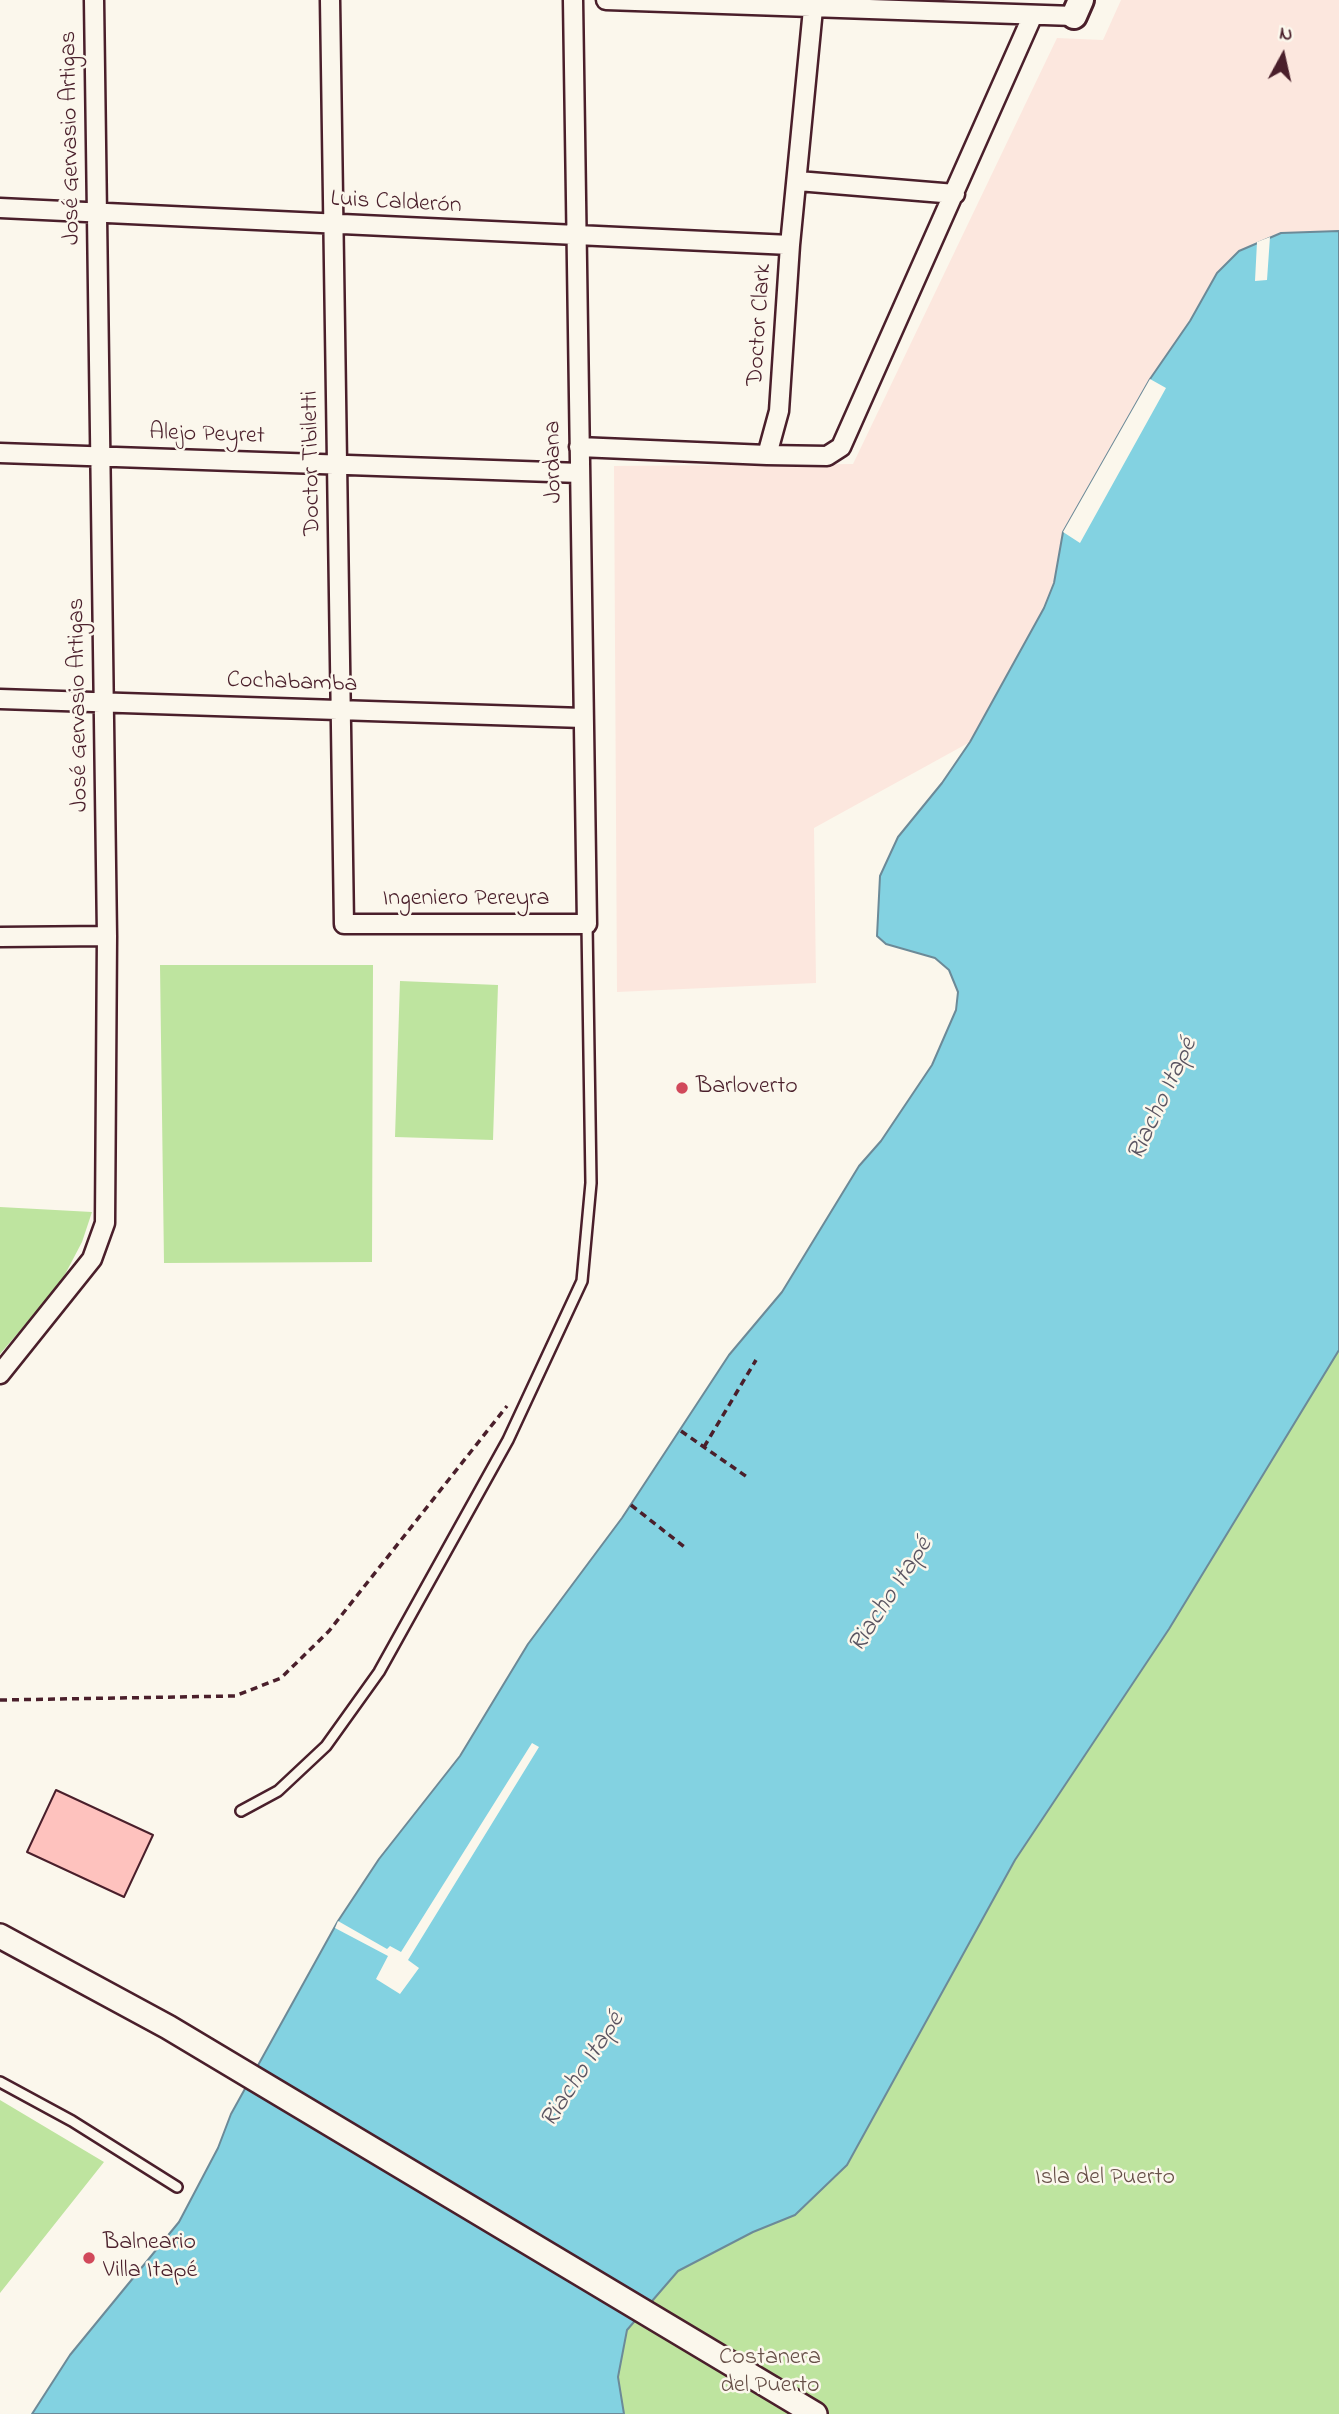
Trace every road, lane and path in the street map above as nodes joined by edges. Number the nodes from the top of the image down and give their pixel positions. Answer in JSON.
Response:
{"nodes":[{"id":1,"x":94,"y":0,"type":"edge"},
{"id":2,"x":330,"y":0,"type":"edge"},
{"id":3,"x":573,"y":0,"type":"edge"},
{"id":4,"x":606,"y":0,"type":"edge"},
{"id":5,"x":821,"y":6,"type":"edge"},
{"id":6,"x":1077,"y":8,"type":"edge"},
{"id":7,"x":1032,"y":17,"type":"junction"},
{"id":8,"x":798,"y":181,"type":"junction"},
{"id":9,"x":955,"y":194,"type":"junction"},
{"id":10,"x":0,"y":208,"type":"edge"},
{"id":11,"x":97,"y":213,"type":"junction"},
{"id":12,"x":333,"y":226,"type":"junction"},
{"id":13,"x":576,"y":237,"type":"junction"},
{"id":14,"x":790,"y":246,"type":"junction"},
{"id":15,"x":579,"y":447,"type":"junction"},
{"id":16,"x":0,"y":453,"type":"edge"},
{"id":17,"x":767,"y":455,"type":"junction"},
{"id":18,"x":101,"y":457,"type":"junction"},
{"id":19,"x":337,"y":465,"type":"junction"},
{"id":20,"x":580,"y":473,"type":"junction"},
{"id":21,"x":0,"y":699,"type":"edge"},
{"id":22,"x":104,"y":702,"type":"junction"},
{"id":23,"x":341,"y":710,"type":"junction"},
{"id":24,"x":583,"y":718,"type":"junction"},
{"id":25,"x":344,"y":924,"type":"joint"},
{"id":26,"x":587,"y":924,"type":"junction"},
{"id":27,"x":107,"y":936,"type":"junction"},
{"id":28,"x":0,"y":937,"type":"edge"},
{"id":29,"x":756,"y":1360,"type":"dead end"},
{"id":30,"x":0,"y":1374,"type":"edge"},
{"id":31,"x":509,"y":1402,"type":"dead end"},
{"id":32,"x":681,"y":1431,"type":"dead end"},
{"id":33,"x":704,"y":1447,"type":"junction"},
{"id":34,"x":747,"y":1477,"type":"dead end"},
{"id":35,"x":631,"y":1505,"type":"dead end"},
{"id":36,"x":687,"y":1549,"type":"dead end"},
{"id":37,"x":0,"y":1700,"type":"edge"},
{"id":38,"x":241,"y":1811,"type":"dead end"},
{"id":39,"x":0,"y":1936,"type":"edge"},
{"id":40,"x":0,"y":2082,"type":"edge"},
{"id":41,"x":177,"y":2187,"type":"dead end"},
{"id":42,"x":815,"y":2413,"type":"edge"}],
"edges":[{"from":1,"to":11,"type":"street","name":"José Gervasio Artigas"},
{"from":2,"to":12,"type":"street","name":"Doctor Tibiletti"},
{"from":3,"to":13,"type":"street","name":"Jordana"},
{"from":4,"to":5,"type":"street"},
{"from":5,"to":7,"type":"street"},
{"from":5,"to":8,"type":"street","name":"Doctor Clark"},
{"from":6,"to":7,"type":"street"},
{"from":7,"to":9,"type":"street"},
{"from":8,"to":9,"type":"street"},
{"from":8,"to":14,"type":"street","name":"Doctor Clark"},
{"from":9,"to":17,"type":"street"},
{"from":10,"to":11,"type":"street","name":"Luis Calderón"},
{"from":11,"to":12,"type":"street","name":"Luis Calderón"},
{"from":11,"to":18,"type":"street","name":"José Gervasio Artigas"},
{"from":12,"to":13,"type":"street","name":"Luis Calderón"},
{"from":12,"to":19,"type":"street","name":"Doctor Tibiletti"},
{"from":13,"to":14,"type":"street","name":"Luis Calderón"},
{"from":13,"to":15,"type":"street","name":"Jordana"},
{"from":14,"to":17,"type":"street","name":"Doctor Clark"},
{"from":15,"to":17,"type":"street"},
{"from":15,"to":20,"type":"street","name":"Jordana"},
{"from":16,"to":18,"type":"street","name":"Alejo Peyret"},
{"from":18,"to":19,"type":"street","name":"Alejo Peyret"},
{"from":18,"to":22,"type":"street","name":"José Gervasio Artigas"},
{"from":19,"to":20,"type":"street","name":"Alejo Peyret"},
{"from":19,"to":23,"type":"street","name":"Doctor Tibiletti"},
{"from":20,"to":24,"type":"street","name":"Jordana"},
{"from":21,"to":22,"type":"street","name":"Cochabamba"},
{"from":22,"to":23,"type":"street","name":"Cochabamba"},
{"from":22,"to":27,"type":"street","name":"José Gervasio Artigas"},
{"from":23,"to":24,"type":"street","name":"Cochabamba"},
{"from":23,"to":25,"type":"street","name":"Doctor Tibiletti"},
{"from":24,"to":26,"type":"street","name":"Jordana"},
{"from":25,"to":26,"type":"street","name":"Ingeniero Pereyra"},
{"from":26,"to":38,"type":"lane"},
{"from":27,"to":28,"type":"street"},
{"from":27,"to":30,"type":"street","name":"José Gervasio Artigas"},
{"from":29,"to":33,"type":"path"},
{"from":31,"to":37,"type":"path"},
{"from":32,"to":33,"type":"path"},
{"from":33,"to":34,"type":"path"},
{"from":35,"to":36,"type":"path"},
{"from":39,"to":42,"type":"street"},
{"from":40,"to":41,"type":"lane"}]}
